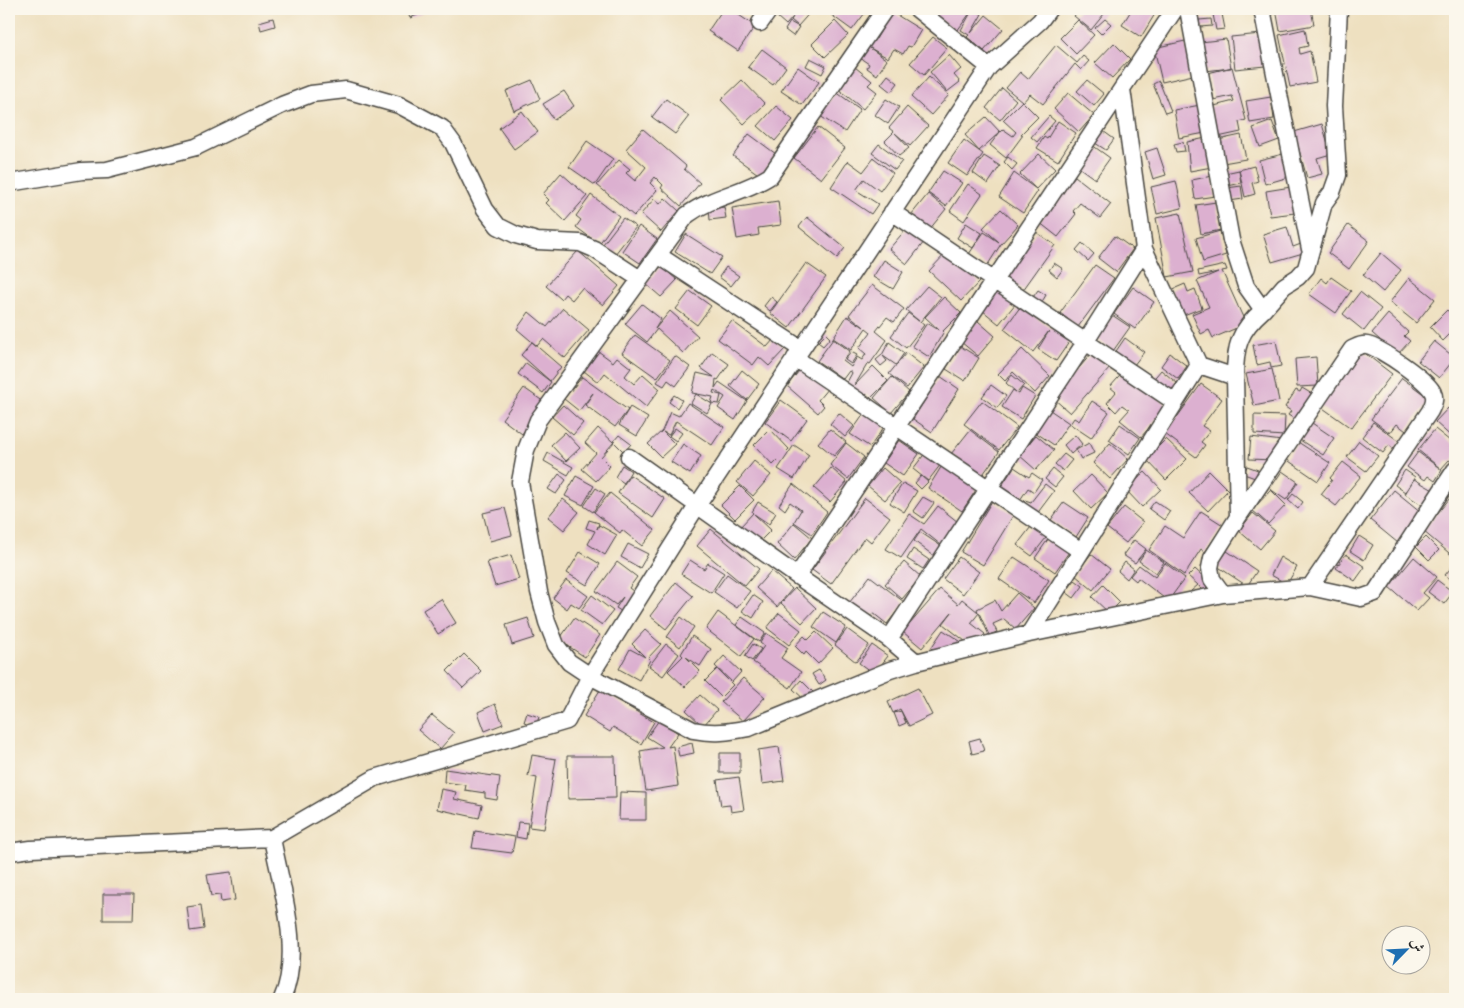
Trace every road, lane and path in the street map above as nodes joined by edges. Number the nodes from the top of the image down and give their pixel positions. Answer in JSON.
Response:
{"nodes":[{"id":1,"x":770,"y":9,"type":"edge"},
{"id":2,"x":885,"y":9,"type":"edge"},
{"id":3,"x":917,"y":9,"type":"edge"},
{"id":4,"x":1049,"y":9,"type":"edge"},
{"id":5,"x":1175,"y":9,"type":"edge"},
{"id":6,"x":1188,"y":9,"type":"edge"},
{"id":7,"x":1262,"y":9,"type":"edge"},
{"id":8,"x":1339,"y":9,"type":"edge"},
{"id":9,"x":760,"y":23,"type":"dead end"},
{"id":10,"x":989,"y":67,"type":"junction"},
{"id":11,"x":1122,"y":89,"type":"junction"},
{"id":12,"x":9,"y":183,"type":"edge"},
{"id":13,"x":892,"y":212,"type":"junction"},
{"id":14,"x":1144,"y":249,"type":"junction"},
{"id":15,"x":658,"y":255,"type":"junction"},
{"id":16,"x":1311,"y":255,"type":"junction"},
{"id":17,"x":640,"y":279,"type":"junction"},
{"id":18,"x":995,"y":279,"type":"junction"},
{"id":19,"x":1263,"y":310,"type":"junction"},
{"id":20,"x":1086,"y":341,"type":"junction"},
{"id":21,"x":798,"y":353,"type":"junction"},
{"id":22,"x":1199,"y":364,"type":"junction"},
{"id":23,"x":1235,"y":377,"type":"junction"},
{"id":24,"x":1175,"y":402,"type":"junction"},
{"id":25,"x":897,"y":426,"type":"junction"},
{"id":26,"x":629,"y":457,"type":"dead end"},
{"id":27,"x":1455,"y":470,"type":"edge"},
{"id":28,"x":989,"y":488,"type":"junction"},
{"id":29,"x":697,"y":506,"type":"junction"},
{"id":30,"x":1238,"y":517,"type":"junction"},
{"id":31,"x":1081,"y":551,"type":"junction"},
{"id":32,"x":797,"y":576,"type":"junction"},
{"id":33,"x":1310,"y":587,"type":"junction"},
{"id":34,"x":1223,"y":594,"type":"junction"},
{"id":35,"x":1028,"y":634,"type":"junction"},
{"id":36,"x":889,"y":639,"type":"junction"},
{"id":37,"x":916,"y":662,"type":"junction"},
{"id":38,"x":590,"y":676,"type":"junction"},
{"id":39,"x":272,"y":838,"type":"junction"},
{"id":40,"x":9,"y":852,"type":"edge"},
{"id":41,"x":282,"y":999,"type":"edge"}],
"edges":[{"from":1,"to":9,"type":"street"},
{"from":2,"to":15,"type":"street"},
{"from":3,"to":10,"type":"street"},
{"from":4,"to":10,"type":"street"},
{"from":5,"to":11,"type":"street"},
{"from":6,"to":19,"type":"street"},
{"from":7,"to":16,"type":"street"},
{"from":8,"to":16,"type":"street"},
{"from":10,"to":13,"type":"street"},
{"from":11,"to":14,"type":"street"},
{"from":11,"to":18,"type":"street"},
{"from":12,"to":17,"type":"street"},
{"from":13,"to":18,"type":"street"},
{"from":13,"to":21,"type":"street"},
{"from":14,"to":20,"type":"street"},
{"from":14,"to":22,"type":"street"},
{"from":15,"to":17,"type":"street"},
{"from":15,"to":21,"type":"street"},
{"from":16,"to":19,"type":"street"},
{"from":17,"to":38,"type":"street"},
{"from":18,"to":20,"type":"street"},
{"from":18,"to":25,"type":"street"},
{"from":19,"to":23,"type":"street"},
{"from":20,"to":24,"type":"street"},
{"from":20,"to":28,"type":"street"},
{"from":21,"to":25,"type":"street"},
{"from":21,"to":29,"type":"street"},
{"from":22,"to":23,"type":"street"},
{"from":22,"to":24,"type":"street"},
{"from":23,"to":30,"type":"street"},
{"from":24,"to":31,"type":"street"},
{"from":25,"to":28,"type":"street"},
{"from":25,"to":32,"type":"street"},
{"from":26,"to":29,"type":"street"},
{"from":27,"to":33,"type":"street"},
{"from":28,"to":31,"type":"street"},
{"from":28,"to":36,"type":"street"},
{"from":29,"to":32,"type":"street"},
{"from":29,"to":38,"type":"street"},
{"from":30,"to":33,"type":"street"},
{"from":30,"to":34,"type":"street"},
{"from":31,"to":35,"type":"street"},
{"from":32,"to":36,"type":"street"},
{"from":33,"to":34,"type":"street"},
{"from":34,"to":35,"type":"street"},
{"from":35,"to":37,"type":"street"},
{"from":36,"to":37,"type":"street"},
{"from":37,"to":38,"type":"street"},
{"from":38,"to":39,"type":"street"},
{"from":39,"to":40,"type":"street"},
{"from":39,"to":41,"type":"street"}]}
